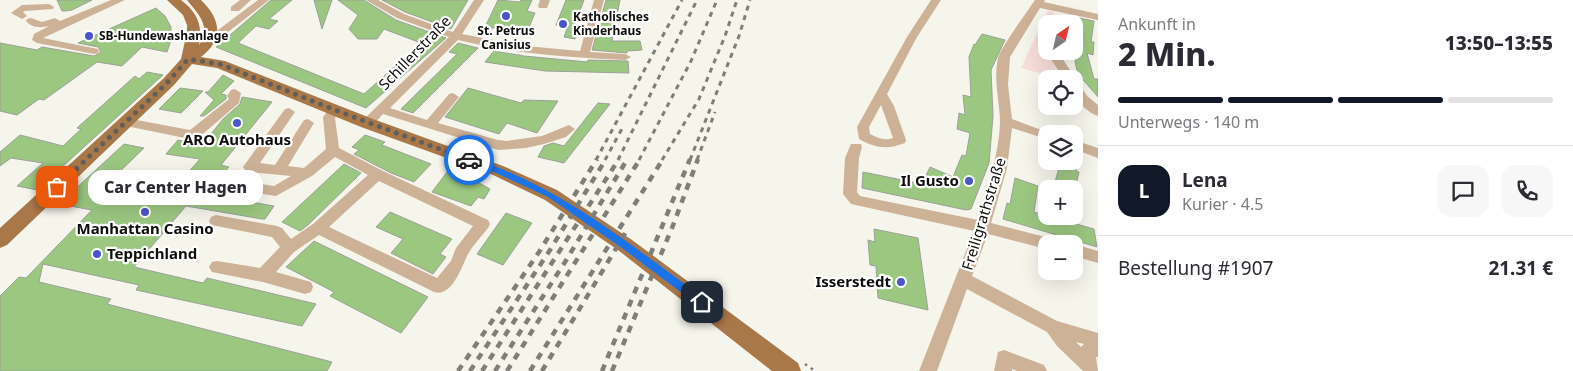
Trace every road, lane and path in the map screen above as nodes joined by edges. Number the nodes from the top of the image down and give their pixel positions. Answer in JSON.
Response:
{"nodes":[{"id":1,"x":97,"y":0,"type":"edge"},
{"id":2,"x":120,"y":0,"type":"edge"},
{"id":3,"x":173,"y":0,"type":"edge"},
{"id":4,"x":193,"y":0,"type":"edge"},
{"id":5,"x":246,"y":0,"type":"edge"},
{"id":6,"x":264,"y":0,"type":"edge"},
{"id":7,"x":371,"y":0,"type":"edge"},
{"id":8,"x":479,"y":0,"type":"edge"},
{"id":9,"x":599,"y":0,"type":"edge"},
{"id":10,"x":936,"y":0,"type":"edge"},
{"id":11,"x":1039,"y":2,"type":"edge"},
{"id":12,"x":51,"y":3,"type":"edge"},
{"id":13,"x":233,"y":4,"type":"edge"},
{"id":14,"x":1066,"y":11,"type":"junction"},
{"id":15,"x":246,"y":14,"type":"junction"},
{"id":16,"x":65,"y":15,"type":"junction"},
{"id":17,"x":1065,"y":15,"type":"edge"},
{"id":18,"x":1098,"y":17,"type":"edge"},
{"id":19,"x":76,"y":18,"type":"junction"},
{"id":20,"x":456,"y":36,"type":"junction"},
{"id":21,"x":206,"y":44,"type":"junction"},
{"id":22,"x":94,"y":51,"type":"dead end"},
{"id":23,"x":584,"y":55,"type":"junction"},
{"id":24,"x":625,"y":57,"type":"dead end"},
{"id":25,"x":188,"y":59,"type":"junction"},
{"id":26,"x":235,"y":93,"type":"dead end"},
{"id":27,"x":881,"y":94,"type":"dead end"},
{"id":28,"x":453,"y":97,"type":"dead end"},
{"id":29,"x":1083,"y":99,"type":"edge"},
{"id":30,"x":381,"y":109,"type":"junction"},
{"id":31,"x":335,"y":110,"type":"junction"},
{"id":32,"x":289,"y":112,"type":"dead end"},
{"id":33,"x":1098,"y":112,"type":"edge"},
{"id":34,"x":1006,"y":121,"type":"junction"},
{"id":35,"x":126,"y":122,"type":"junction"},
{"id":36,"x":308,"y":123,"type":"dead end"},
{"id":37,"x":368,"y":123,"type":"junction"},
{"id":38,"x":427,"y":124,"type":"junction"},
{"id":39,"x":569,"y":129,"type":"dead end"},
{"id":40,"x":1038,"y":132,"type":"edge"},
{"id":41,"x":856,"y":147,"type":"dead end"},
{"id":42,"x":1083,"y":147,"type":"edge"},
{"id":43,"x":333,"y":150,"type":"junction"},
{"id":44,"x":1098,"y":153,"type":"edge"},
{"id":45,"x":279,"y":170,"type":"junction"},
{"id":46,"x":307,"y":173,"type":"junction"},
{"id":47,"x":378,"y":174,"type":"junction"},
{"id":48,"x":229,"y":184,"type":"dead end"},
{"id":49,"x":216,"y":221,"type":"dead end"},
{"id":50,"x":984,"y":227,"type":"junction"},
{"id":51,"x":318,"y":228,"type":"junction"},
{"id":52,"x":0,"y":240,"type":"edge"},
{"id":53,"x":1038,"y":241,"type":"edge"},
{"id":54,"x":288,"y":248,"type":"junction"},
{"id":55,"x":1083,"y":253,"type":"edge"},
{"id":56,"x":1098,"y":257,"type":"edge"},
{"id":57,"x":216,"y":267,"type":"dead end"},
{"id":58,"x":262,"y":275,"type":"junction"},
{"id":59,"x":964,"y":279,"type":"junction"},
{"id":60,"x":305,"y":287,"type":"dead end"},
{"id":61,"x":1053,"y":327,"type":"junction"},
{"id":62,"x":1095,"y":352,"type":"edge"},
{"id":63,"x":790,"y":371,"type":"edge"},
{"id":64,"x":928,"y":371,"type":"edge"},
{"id":65,"x":1003,"y":371,"type":"edge"},
{"id":66,"x":1038,"y":371,"type":"edge"}],
"edges":[{"from":1,"to":16,"type":"street"},
{"from":2,"to":19,"type":"street"},
{"from":3,"to":25,"type":"main road"},
{"from":4,"to":21,"type":"main road"},
{"from":5,"to":13,"type":"street"},
{"from":6,"to":15,"type":"street"},
{"from":7,"to":20,"type":"street"},
{"from":8,"to":20,"type":"street","name":"Schillerstraße"},
{"from":9,"to":23,"type":"street"},
{"from":10,"to":27,"type":"street"},
{"from":11,"to":14,"type":"street"},
{"from":11,"to":34,"type":"street","name":"Freiligrathstraße"},
{"from":12,"to":16,"type":"street"},
{"from":12,"to":16,"type":"street"},
{"from":13,"to":15,"type":"street"},
{"from":14,"to":17,"type":"street"},
{"from":14,"to":18,"type":"street"},
{"from":15,"to":21,"type":"street"},
{"from":16,"to":19,"type":"street"},
{"from":19,"to":22,"type":"street"},
{"from":20,"to":23,"type":"street"},
{"from":20,"to":30,"type":"street","name":"Schillerstraße"},
{"from":21,"to":25,"type":"main road"},
{"from":23,"to":24,"type":"street"},
{"from":25,"to":31,"type":"main road"},
{"from":25,"to":35,"type":"main road"},
{"from":26,"to":35,"type":"street"},
{"from":28,"to":38,"type":"street"},
{"from":29,"to":33,"type":"street"},
{"from":30,"to":37,"type":"street","name":"Schillerstraße"},
{"from":30,"to":38,"type":"street"},
{"from":31,"to":37,"type":"main road"},
{"from":31,"to":43,"type":"street"},
{"from":32,"to":45,"type":"street"},
{"from":34,"to":40,"type":"street"},
{"from":34,"to":50,"type":"street","name":"Freiligrathstraße"},
{"from":35,"to":52,"type":"main road"},
{"from":36,"to":45,"type":"street"},
{"from":37,"to":63,"type":"main road"},
{"from":38,"to":39,"type":"street"},
{"from":41,"to":50,"type":"street"},
{"from":42,"to":44,"type":"street"},
{"from":43,"to":46,"type":"street"},
{"from":43,"to":47,"type":"street"},
{"from":45,"to":46,"type":"street"},
{"from":46,"to":48,"type":"street"},
{"from":47,"to":51,"type":"street"},
{"from":47,"to":51,"type":"street"},
{"from":49,"to":54,"type":"street"},
{"from":50,"to":53,"type":"street"},
{"from":50,"to":59,"type":"street","name":"Freiligrathstraße"},
{"from":51,"to":54,"type":"street"},
{"from":54,"to":58,"type":"street"},
{"from":55,"to":56,"type":"street"},
{"from":57,"to":58,"type":"street"},
{"from":58,"to":60,"type":"street"},
{"from":59,"to":61,"type":"street"},
{"from":59,"to":64,"type":"street","name":"Freiligrathstraße"},
{"from":61,"to":62,"type":"street"},
{"from":61,"to":62,"type":"street"},
{"from":65,"to":66,"type":"street"}]}
